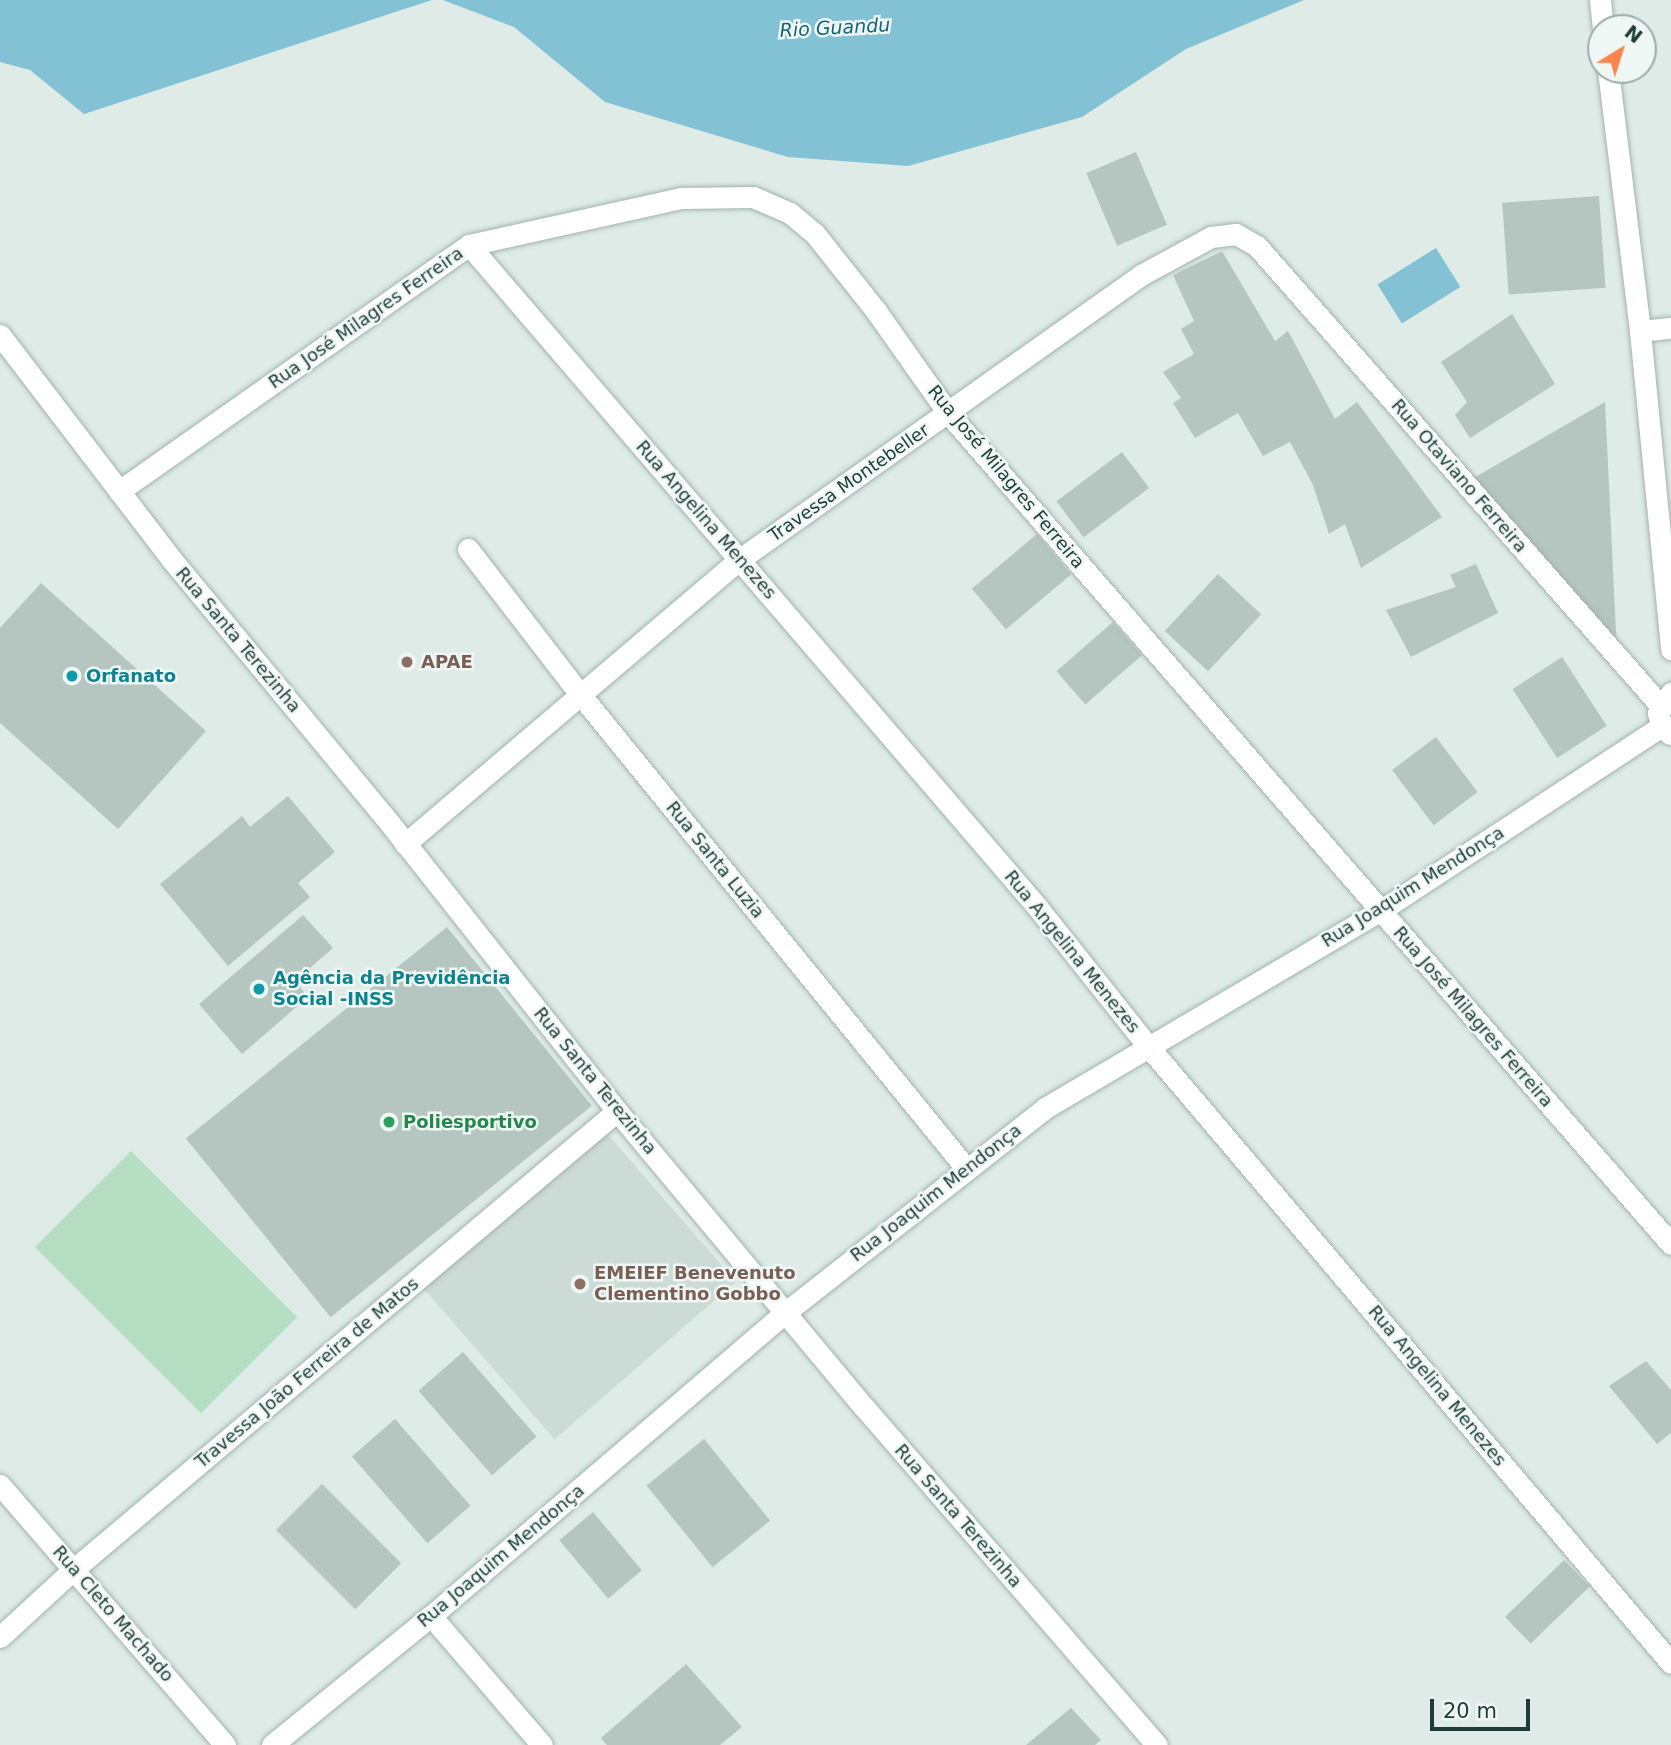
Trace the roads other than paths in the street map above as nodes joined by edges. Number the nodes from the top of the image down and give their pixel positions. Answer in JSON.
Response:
{"nodes":[{"id":1,"x":1610,"y":84,"type":"edge"},
{"id":2,"x":469,"y":245,"type":"junction"},
{"id":3,"x":1257,"y":246,"type":"joint"},
{"id":4,"x":1671,"y":328,"type":"edge"},
{"id":5,"x":1640,"y":331,"type":"junction"},
{"id":6,"x":0,"y":335,"type":"edge"},
{"id":7,"x":948,"y":413,"type":"junction"},
{"id":8,"x":119,"y":491,"type":"junction"},
{"id":9,"x":468,"y":549,"type":"dead end"},
{"id":10,"x":740,"y":559,"type":"junction"},
{"id":11,"x":1671,"y":649,"type":"edge"},
{"id":12,"x":579,"y":693,"type":"junction"},
{"id":13,"x":1666,"y":715,"type":"edge"},
{"id":14,"x":405,"y":844,"type":"junction"},
{"id":15,"x":1380,"y":911,"type":"junction"},
{"id":16,"x":1147,"y":1045,"type":"junction"},
{"id":17,"x":617,"y":1111,"type":"junction"},
{"id":18,"x":965,"y":1167,"type":"junction"},
{"id":19,"x":1671,"y":1244,"type":"edge"},
{"id":20,"x":786,"y":1312,"type":"junction"},
{"id":21,"x":0,"y":1485,"type":"edge"},
{"id":22,"x":74,"y":1569,"type":"junction"},
{"id":23,"x":431,"y":1616,"type":"junction"},
{"id":24,"x":0,"y":1637,"type":"edge"},
{"id":25,"x":1671,"y":1663,"type":"edge"},
{"id":26,"x":225,"y":1745,"type":"edge"},
{"id":27,"x":272,"y":1745,"type":"edge"},
{"id":28,"x":542,"y":1745,"type":"edge"},
{"id":29,"x":1157,"y":1745,"type":"edge"}],
"edges":[{"from":1,"to":5,"type":"street"},
{"from":2,"to":7,"type":"street","name":"Rua José Milagres Ferreira"},
{"from":2,"to":8,"type":"street","name":"Rua José Milagres Ferreira"},
{"from":2,"to":10,"type":"street","name":"Rua Angelina Menezes"},
{"from":3,"to":7,"type":"street","name":"Travessa Montebeller"},
{"from":3,"to":13,"type":"street","name":"Rua Otaviano Ferreira"},
{"from":4,"to":5,"type":"street"},
{"from":5,"to":11,"type":"street"},
{"from":6,"to":8,"type":"street","name":"Rua Santa Terezinha"},
{"from":7,"to":10,"type":"street","name":"Travessa Montebeller"},
{"from":7,"to":15,"type":"street","name":"Rua José Milagres Ferreira"},
{"from":8,"to":14,"type":"street","name":"Rua Santa Terezinha"},
{"from":9,"to":12,"type":"street","name":"Rua Santa Luzia"},
{"from":10,"to":12,"type":"street","name":"Travessa Montebeller"},
{"from":10,"to":16,"type":"street","name":"Rua Angelina Menezes"},
{"from":12,"to":14,"type":"street","name":"Travessa Montebeller"},
{"from":12,"to":18,"type":"street","name":"Rua Santa Luzia"},
{"from":13,"to":15,"type":"street","name":"Rua Joaquim Mendonça"},
{"from":14,"to":17,"type":"street","name":"Rua Santa Terezinha"},
{"from":15,"to":16,"type":"street","name":"Rua Joaquim Mendonça"},
{"from":15,"to":19,"type":"street","name":"Rua José Milagres Ferreira"},
{"from":16,"to":18,"type":"street","name":"Rua Joaquim Mendonça"},
{"from":16,"to":25,"type":"street","name":"Rua Angelina Menezes"},
{"from":17,"to":20,"type":"street","name":"Rua Santa Terezinha"},
{"from":17,"to":22,"type":"street","name":"Travessa João Ferreira de Matos"},
{"from":18,"to":20,"type":"street","name":"Rua Joaquim Mendonça"},
{"from":20,"to":23,"type":"street","name":"Rua Joaquim Mendonça"},
{"from":20,"to":29,"type":"street","name":"Rua Santa Terezinha"},
{"from":21,"to":22,"type":"street","name":"Rua Cleto Machado"},
{"from":22,"to":24,"type":"street","name":"Travessa João Ferreira de Matos"},
{"from":22,"to":26,"type":"street","name":"Rua Cleto Machado"},
{"from":23,"to":27,"type":"street","name":"Rua Joaquim Mendonça"},
{"from":23,"to":28,"type":"street"}]}
